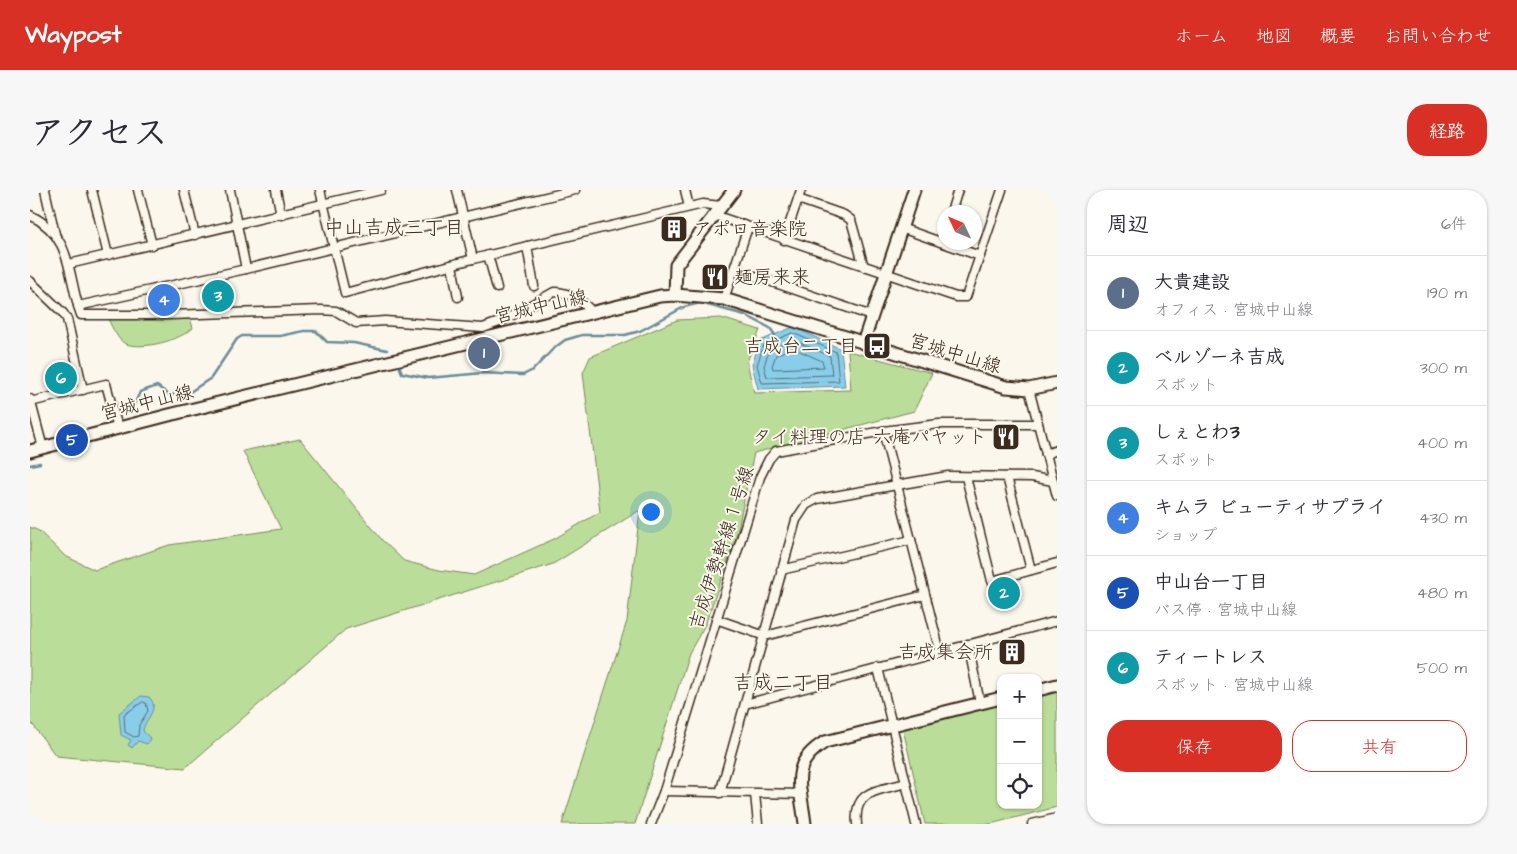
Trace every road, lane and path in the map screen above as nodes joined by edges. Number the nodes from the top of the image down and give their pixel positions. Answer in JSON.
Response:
{"nodes":[{"id":1,"x":45,"y":190,"type":"edge"},
{"id":2,"x":92,"y":190,"type":"edge"},
{"id":3,"x":138,"y":190,"type":"edge"},
{"id":4,"x":184,"y":190,"type":"edge"},
{"id":5,"x":230,"y":190,"type":"edge"},
{"id":6,"x":276,"y":190,"type":"edge"},
{"id":7,"x":320,"y":190,"type":"edge"},
{"id":8,"x":381,"y":190,"type":"edge"},
{"id":9,"x":457,"y":190,"type":"edge"},
{"id":10,"x":575,"y":190,"type":"edge"},
{"id":11,"x":685,"y":190,"type":"edge"},
{"id":12,"x":734,"y":190,"type":"edge"},
{"id":13,"x":801,"y":190,"type":"edge"},
{"id":14,"x":914,"y":190,"type":"edge"},
{"id":15,"x":958,"y":190,"type":"edge"},
{"id":16,"x":1002,"y":190,"type":"edge"},
{"id":17,"x":366,"y":192,"type":"edge"},
{"id":18,"x":798,"y":200,"type":"junction"},
{"id":19,"x":324,"y":204,"type":"junction"},
{"id":20,"x":953,"y":205,"type":"edge"},
{"id":21,"x":689,"y":207,"type":"junction"},
{"id":22,"x":717,"y":210,"type":"junction"},
{"id":23,"x":282,"y":215,"type":"junction"},
{"id":24,"x":30,"y":216,"type":"edge"},
{"id":25,"x":463,"y":216,"type":"junction"},
{"id":26,"x":238,"y":225,"type":"junction"},
{"id":27,"x":748,"y":227,"type":"junction"},
{"id":28,"x":901,"y":228,"type":"junction"},
{"id":29,"x":55,"y":234,"type":"junction"},
{"id":30,"x":195,"y":235,"type":"junction"},
{"id":31,"x":784,"y":240,"type":"junction"},
{"id":32,"x":937,"y":241,"type":"edge"},
{"id":33,"x":152,"y":245,"type":"junction"},
{"id":34,"x":527,"y":246,"type":"junction"},
{"id":35,"x":334,"y":248,"type":"junction"},
{"id":36,"x":963,"y":250,"type":"edge"},
{"id":37,"x":108,"y":255,"type":"junction"},
{"id":38,"x":488,"y":255,"type":"junction"},
{"id":39,"x":980,"y":256,"type":"junction"},
{"id":40,"x":473,"y":259,"type":"junction"},
{"id":41,"x":69,"y":264,"type":"junction"},
{"id":42,"x":452,"y":264,"type":"junction"},
{"id":43,"x":864,"y":267,"type":"junction"},
{"id":44,"x":246,"y":269,"type":"junction"},
{"id":45,"x":734,"y":269,"type":"junction"},
{"id":46,"x":886,"y":274,"type":"junction"},
{"id":47,"x":30,"y":281,"type":"edge"},
{"id":48,"x":534,"y":286,"type":"dead end"},
{"id":49,"x":497,"y":288,"type":"dead end"},
{"id":50,"x":675,"y":295,"type":"junction"},
{"id":51,"x":458,"y":297,"type":"dead end"},
{"id":52,"x":724,"y":299,"type":"junction"},
{"id":53,"x":78,"y":306,"type":"junction"},
{"id":54,"x":593,"y":313,"type":"junction"},
{"id":55,"x":872,"y":316,"type":"junction"},
{"id":56,"x":863,"y":343,"type":"junction"},
{"id":57,"x":1057,"y":383,"type":"edge"},
{"id":58,"x":1029,"y":389,"type":"junction"},
{"id":59,"x":83,"y":390,"type":"junction"},
{"id":60,"x":30,"y":401,"type":"edge"},
{"id":61,"x":1038,"y":424,"type":"junction"},
{"id":62,"x":118,"y":428,"type":"junction"},
{"id":63,"x":883,"y":432,"type":"junction"},
{"id":64,"x":43,"y":448,"type":"junction"},
{"id":65,"x":1057,"y":450,"type":"edge"},
{"id":66,"x":30,"y":451,"type":"edge"},
{"id":67,"x":1046,"y":454,"type":"junction"},
{"id":68,"x":966,"y":477,"type":"junction"},
{"id":69,"x":1007,"y":477,"type":"junction"},
{"id":70,"x":1053,"y":481,"type":"junction"},
{"id":71,"x":897,"y":485,"type":"junction"},
{"id":72,"x":1057,"y":496,"type":"edge"},
{"id":73,"x":911,"y":540,"type":"junction"},
{"id":74,"x":1057,"y":563,"type":"edge"},
{"id":75,"x":781,"y":570,"type":"junction"},
{"id":76,"x":1031,"y":570,"type":"junction"},
{"id":77,"x":925,"y":596,"type":"junction"},
{"id":78,"x":716,"y":620,"type":"junction"},
{"id":79,"x":1057,"y":621,"type":"edge"},
{"id":80,"x":765,"y":636,"type":"junction"},
{"id":81,"x":968,"y":644,"type":"junction"},
{"id":82,"x":940,"y":652,"type":"junction"},
{"id":83,"x":878,"y":668,"type":"junction"},
{"id":84,"x":1057,"y":685,"type":"edge"},
{"id":85,"x":1042,"y":689,"type":"edge"},
{"id":86,"x":997,"y":699,"type":"edge"},
{"id":87,"x":980,"y":703,"type":"junction"},
{"id":88,"x":745,"y":704,"type":"junction"},
{"id":89,"x":892,"y":726,"type":"junction"},
{"id":90,"x":906,"y":783,"type":"junction"},
{"id":91,"x":664,"y":790,"type":"junction"},
{"id":92,"x":720,"y":793,"type":"junction"},
{"id":93,"x":756,"y":794,"type":"junction"},
{"id":94,"x":802,"y":794,"type":"junction"},
{"id":95,"x":1057,"y":818,"type":"edge"},
{"id":96,"x":651,"y":824,"type":"edge"},
{"id":97,"x":758,"y":824,"type":"edge"},
{"id":98,"x":805,"y":824,"type":"edge"},
{"id":99,"x":857,"y":824,"type":"edge"},
{"id":100,"x":916,"y":824,"type":"edge"},
{"id":101,"x":1032,"y":824,"type":"edge"}],
"edges":[{"from":1,"to":29,"type":"street"},
{"from":2,"to":37,"type":"street"},
{"from":3,"to":33,"type":"street"},
{"from":4,"to":30,"type":"street"},
{"from":5,"to":26,"type":"street"},
{"from":6,"to":23,"type":"street"},
{"from":7,"to":19,"type":"street"},
{"from":8,"to":17,"type":"street"},
{"from":9,"to":25,"type":"street"},
{"from":10,"to":25,"type":"street"},
{"from":11,"to":21,"type":"street"},
{"from":12,"to":22,"type":"street"},
{"from":13,"to":18,"type":"street"},
{"from":14,"to":28,"type":"street"},
{"from":15,"to":20,"type":"street"},
{"from":16,"to":39,"type":"street"},
{"from":17,"to":19,"type":"street"},
{"from":18,"to":31,"type":"street"},
{"from":18,"to":43,"type":"street"},
{"from":19,"to":23,"type":"street"},
{"from":19,"to":35,"type":"street"},
{"from":21,"to":22,"type":"street"},
{"from":21,"to":34,"type":"street"},
{"from":22,"to":27,"type":"street"},
{"from":22,"to":50,"type":"street"},
{"from":23,"to":26,"type":"street"},
{"from":24,"to":29,"type":"street"},
{"from":25,"to":35,"type":"street"},
{"from":25,"to":40,"type":"street"},
{"from":26,"to":30,"type":"street"},
{"from":26,"to":44,"type":"street"},
{"from":27,"to":31,"type":"street"},
{"from":27,"to":45,"type":"street"},
{"from":28,"to":32,"type":"street"},
{"from":28,"to":46,"type":"street"},
{"from":29,"to":41,"type":"street"},
{"from":30,"to":33,"type":"street"},
{"from":31,"to":43,"type":"street"},
{"from":33,"to":37,"type":"street"},
{"from":34,"to":38,"type":"street"},
{"from":34,"to":48,"type":"street"},
{"from":35,"to":42,"type":"street"},
{"from":35,"to":44,"type":"street"},
{"from":36,"to":39,"type":"street"},
{"from":37,"to":41,"type":"street"},
{"from":38,"to":40,"type":"street"},
{"from":38,"to":49,"type":"street"},
{"from":39,"to":46,"type":"street"},
{"from":40,"to":42,"type":"street"},
{"from":41,"to":53,"type":"street"},
{"from":42,"to":51,"type":"street"},
{"from":43,"to":46,"type":"street"},
{"from":44,"to":53,"type":"street"},
{"from":45,"to":52,"type":"street"},
{"from":45,"to":55,"type":"street"},
{"from":46,"to":55,"type":"street"},
{"from":47,"to":59,"type":"street"},
{"from":50,"to":52,"type":"street","name":"宮城中山線"},
{"from":50,"to":54,"type":"street","name":"宮城中山線"},
{"from":52,"to":56,"type":"street","name":"宮城中山線"},
{"from":53,"to":54,"type":"street"},
{"from":54,"to":62,"type":"street","name":"宮城中山線"},
{"from":55,"to":56,"type":"street"},
{"from":56,"to":58,"type":"street","name":"宮城中山線"},
{"from":57,"to":58,"type":"street","name":"宮城中山線"},
{"from":58,"to":61,"type":"street"},
{"from":59,"to":60,"type":"street"},
{"from":59,"to":62,"type":"street"},
{"from":60,"to":64,"type":"street"},
{"from":61,"to":63,"type":"street","name":"吉成伊勢幹線１号線"},
{"from":61,"to":67,"type":"street"},
{"from":62,"to":64,"type":"street","name":"宮城中山線"},
{"from":63,"to":71,"type":"street"},
{"from":63,"to":78,"type":"street","name":"吉成伊勢幹線１号線"},
{"from":64,"to":66,"type":"street","name":"宮城中山線"},
{"from":65,"to":67,"type":"street"},
{"from":67,"to":70,"type":"street"},
{"from":68,"to":69,"type":"street"},
{"from":68,"to":71,"type":"street"},
{"from":68,"to":76,"type":"street"},
{"from":69,"to":70,"type":"street"},
{"from":69,"to":76,"type":"street"},
{"from":70,"to":72,"type":"street"},
{"from":71,"to":73,"type":"street"},
{"from":71,"to":75,"type":"street"},
{"from":73,"to":75,"type":"street"},
{"from":73,"to":77,"type":"street"},
{"from":74,"to":76,"type":"street"},
{"from":75,"to":80,"type":"street"},
{"from":77,"to":80,"type":"street"},
{"from":77,"to":82,"type":"street"},
{"from":78,"to":80,"type":"street"},
{"from":78,"to":91,"type":"street","name":"吉成伊勢幹線１号線"},
{"from":79,"to":81,"type":"street"},
{"from":80,"to":88,"type":"street"},
{"from":81,"to":82,"type":"street"},
{"from":81,"to":87,"type":"street"},
{"from":82,"to":83,"type":"street"},
{"from":83,"to":88,"type":"street"},
{"from":83,"to":89,"type":"street"},
{"from":84,"to":85,"type":"street"},
{"from":86,"to":87,"type":"street"},
{"from":87,"to":89,"type":"street"},
{"from":88,"to":92,"type":"street"},
{"from":89,"to":90,"type":"street"},
{"from":89,"to":94,"type":"street"},
{"from":90,"to":99,"type":"street"},
{"from":90,"to":100,"type":"street"},
{"from":91,"to":92,"type":"street"},
{"from":91,"to":96,"type":"street","name":"吉成伊勢幹線１号線"},
{"from":92,"to":93,"type":"street"},
{"from":93,"to":94,"type":"street"},
{"from":93,"to":97,"type":"street"},
{"from":94,"to":98,"type":"street"},
{"from":95,"to":101,"type":"street"}]}
